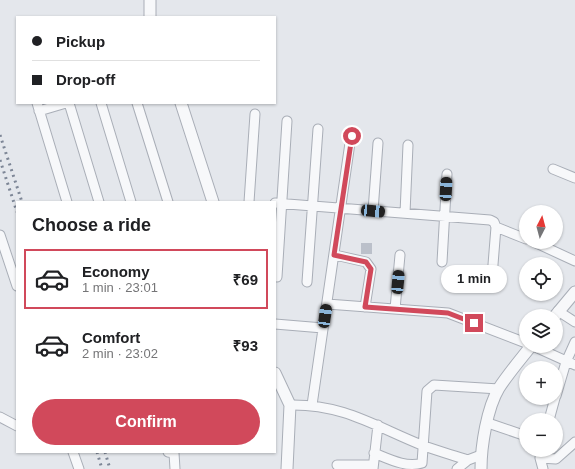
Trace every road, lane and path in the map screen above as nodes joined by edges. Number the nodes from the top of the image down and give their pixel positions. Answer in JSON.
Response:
{"nodes":[{"id":1,"x":147,"y":2,"type":"edge"},
{"id":2,"x":150,"y":16,"type":"edge"},
{"id":3,"x":59,"y":104,"type":"edge"},
{"id":4,"x":69,"y":104,"type":"edge"},
{"id":5,"x":101,"y":104,"type":"edge"},
{"id":6,"x":137,"y":104,"type":"edge"},
{"id":7,"x":181,"y":104,"type":"edge"},
{"id":8,"x":38,"y":107,"type":"edge"},
{"id":9,"x":255,"y":114,"type":"dead end"},
{"id":10,"x":287,"y":121,"type":"dead end"},
{"id":11,"x":318,"y":129,"type":"dead end"},
{"id":12,"x":352,"y":136,"type":"dead end"},
{"id":13,"x":378,"y":143,"type":"dead end"},
{"id":14,"x":408,"y":145,"type":"dead end"},
{"id":15,"x":553,"y":169,"type":"dead end"},
{"id":16,"x":447,"y":174,"type":"dead end"},
{"id":17,"x":575,"y":178,"type":"edge"},
{"id":18,"x":67,"y":201,"type":"edge"},
{"id":19,"x":99,"y":201,"type":"edge"},
{"id":20,"x":131,"y":201,"type":"edge"},
{"id":21,"x":168,"y":201,"type":"edge"},
{"id":22,"x":213,"y":201,"type":"edge"},
{"id":23,"x":249,"y":201,"type":"edge"},
{"id":24,"x":278,"y":203,"type":"edge"},
{"id":25,"x":313,"y":205,"type":"junction"},
{"id":26,"x":342,"y":208,"type":"junction"},
{"id":27,"x":373,"y":211,"type":"junction"},
{"id":28,"x":405,"y":213,"type":"junction"},
{"id":29,"x":445,"y":217,"type":"junction"},
{"id":30,"x":496,"y":227,"type":"junction"},
{"id":31,"x":0,"y":235,"type":"edge"},
{"id":32,"x":519,"y":236,"type":"edge"},
{"id":33,"x":549,"y":249,"type":"edge"},
{"id":34,"x":334,"y":255,"type":"junction"},
{"id":35,"x":400,"y":255,"type":"dead end"},
{"id":36,"x":575,"y":261,"type":"edge"},
{"id":37,"x":442,"y":262,"type":"dead end"},
{"id":38,"x":277,"y":277,"type":"dead end"},
{"id":39,"x":492,"y":277,"type":"dead end"},
{"id":40,"x":307,"y":282,"type":"dead end"},
{"id":41,"x":16,"y":283,"type":"edge"},
{"id":42,"x":575,"y":292,"type":"edge"},
{"id":43,"x":327,"y":304,"type":"junction"},
{"id":44,"x":365,"y":307,"type":"junction"},
{"id":45,"x":395,"y":309,"type":"junction"},
{"id":46,"x":560,"y":309,"type":"edge"},
{"id":47,"x":563,"y":317,"type":"edge"},
{"id":48,"x":575,"y":322,"type":"edge"},
{"id":49,"x":276,"y":324,"type":"edge"},
{"id":50,"x":323,"y":328,"type":"junction"},
{"id":51,"x":519,"y":340,"type":"edge"},
{"id":52,"x":575,"y":342,"type":"edge"},
{"id":53,"x":527,"y":353,"type":"edge"},
{"id":54,"x":548,"y":353,"type":"edge"},
{"id":55,"x":571,"y":363,"type":"edge"},
{"id":56,"x":276,"y":378,"type":"edge"},
{"id":57,"x":563,"y":381,"type":"edge"},
{"id":58,"x":499,"y":389,"type":"junction"},
{"id":59,"x":290,"y":405,"type":"junction"},
{"id":60,"x":312,"y":405,"type":"junction"},
{"id":61,"x":0,"y":417,"type":"edge"},
{"id":62,"x":488,"y":423,"type":"junction"},
{"id":63,"x":16,"y":425,"type":"edge"},
{"id":64,"x":378,"y":425,"type":"junction"},
{"id":65,"x":519,"y":434,"type":"edge"},
{"id":66,"x":575,"y":442,"type":"edge"},
{"id":67,"x":424,"y":446,"type":"junction"},
{"id":68,"x":73,"y":453,"type":"edge"},
{"id":69,"x":174,"y":453,"type":"edge"},
{"id":70,"x":563,"y":453,"type":"edge"},
{"id":71,"x":374,"y":454,"type":"junction"},
{"id":72,"x":481,"y":455,"type":"junction"},
{"id":73,"x":541,"y":457,"type":"edge"},
{"id":74,"x":468,"y":460,"type":"junction"},
{"id":75,"x":338,"y":465,"type":"dead end"},
{"id":76,"x":373,"y":467,"type":"edge"},
{"id":77,"x":79,"y":469,"type":"edge"},
{"id":78,"x":175,"y":469,"type":"edge"},
{"id":79,"x":287,"y":469,"type":"edge"},
{"id":80,"x":457,"y":469,"type":"edge"},
{"id":81,"x":481,"y":469,"type":"edge"},
{"id":82,"x":543,"y":469,"type":"edge"}],
"edges":[{"from":1,"to":2,"type":"street"},
{"from":3,"to":8,"type":"street"},
{"from":4,"to":19,"type":"street"},
{"from":5,"to":20,"type":"street"},
{"from":6,"to":21,"type":"street"},
{"from":7,"to":22,"type":"street"},
{"from":8,"to":18,"type":"street"},
{"from":9,"to":23,"type":"street"},
{"from":10,"to":24,"type":"street"},
{"from":11,"to":25,"type":"street"},
{"from":12,"to":26,"type":"street"},
{"from":13,"to":27,"type":"street"},
{"from":14,"to":28,"type":"street"},
{"from":15,"to":17,"type":"street"},
{"from":16,"to":29,"type":"street"},
{"from":24,"to":25,"type":"street"},
{"from":24,"to":38,"type":"street"},
{"from":25,"to":26,"type":"street"},
{"from":25,"to":40,"type":"street"},
{"from":26,"to":27,"type":"street"},
{"from":26,"to":34,"type":"street"},
{"from":27,"to":28,"type":"street"},
{"from":28,"to":29,"type":"street"},
{"from":29,"to":30,"type":"street"},
{"from":29,"to":37,"type":"street"},
{"from":30,"to":32,"type":"street"},
{"from":30,"to":39,"type":"street"},
{"from":31,"to":41,"type":"street"},
{"from":33,"to":36,"type":"street"},
{"from":34,"to":43,"type":"street"},
{"from":34,"to":44,"type":"street"},
{"from":35,"to":45,"type":"street"},
{"from":42,"to":46,"type":"street"},
{"from":43,"to":44,"type":"street"},
{"from":43,"to":50,"type":"street"},
{"from":44,"to":45,"type":"street"},
{"from":45,"to":51,"type":"street"},
{"from":47,"to":48,"type":"street"},
{"from":49,"to":50,"type":"street"},
{"from":50,"to":60,"type":"street"},
{"from":52,"to":55,"type":"street"},
{"from":53,"to":58,"type":"street"},
{"from":54,"to":55,"type":"street"},
{"from":55,"to":57,"type":"street"},
{"from":56,"to":59,"type":"street"},
{"from":58,"to":62,"type":"street"},
{"from":58,"to":67,"type":"street"},
{"from":59,"to":60,"type":"street"},
{"from":59,"to":79,"type":"street"},
{"from":60,"to":64,"type":"street"},
{"from":61,"to":63,"type":"street"},
{"from":62,"to":65,"type":"street"},
{"from":62,"to":72,"type":"street"},
{"from":64,"to":67,"type":"street"},
{"from":64,"to":71,"type":"street"},
{"from":66,"to":70,"type":"street"},
{"from":67,"to":71,"type":"street"},
{"from":67,"to":74,"type":"street"},
{"from":68,"to":77,"type":"street"},
{"from":69,"to":78,"type":"street"},
{"from":71,"to":76,"type":"street"},
{"from":72,"to":74,"type":"street"},
{"from":72,"to":81,"type":"street"},
{"from":73,"to":82,"type":"street"},
{"from":74,"to":80,"type":"street"},
{"from":75,"to":76,"type":"street"}]}
